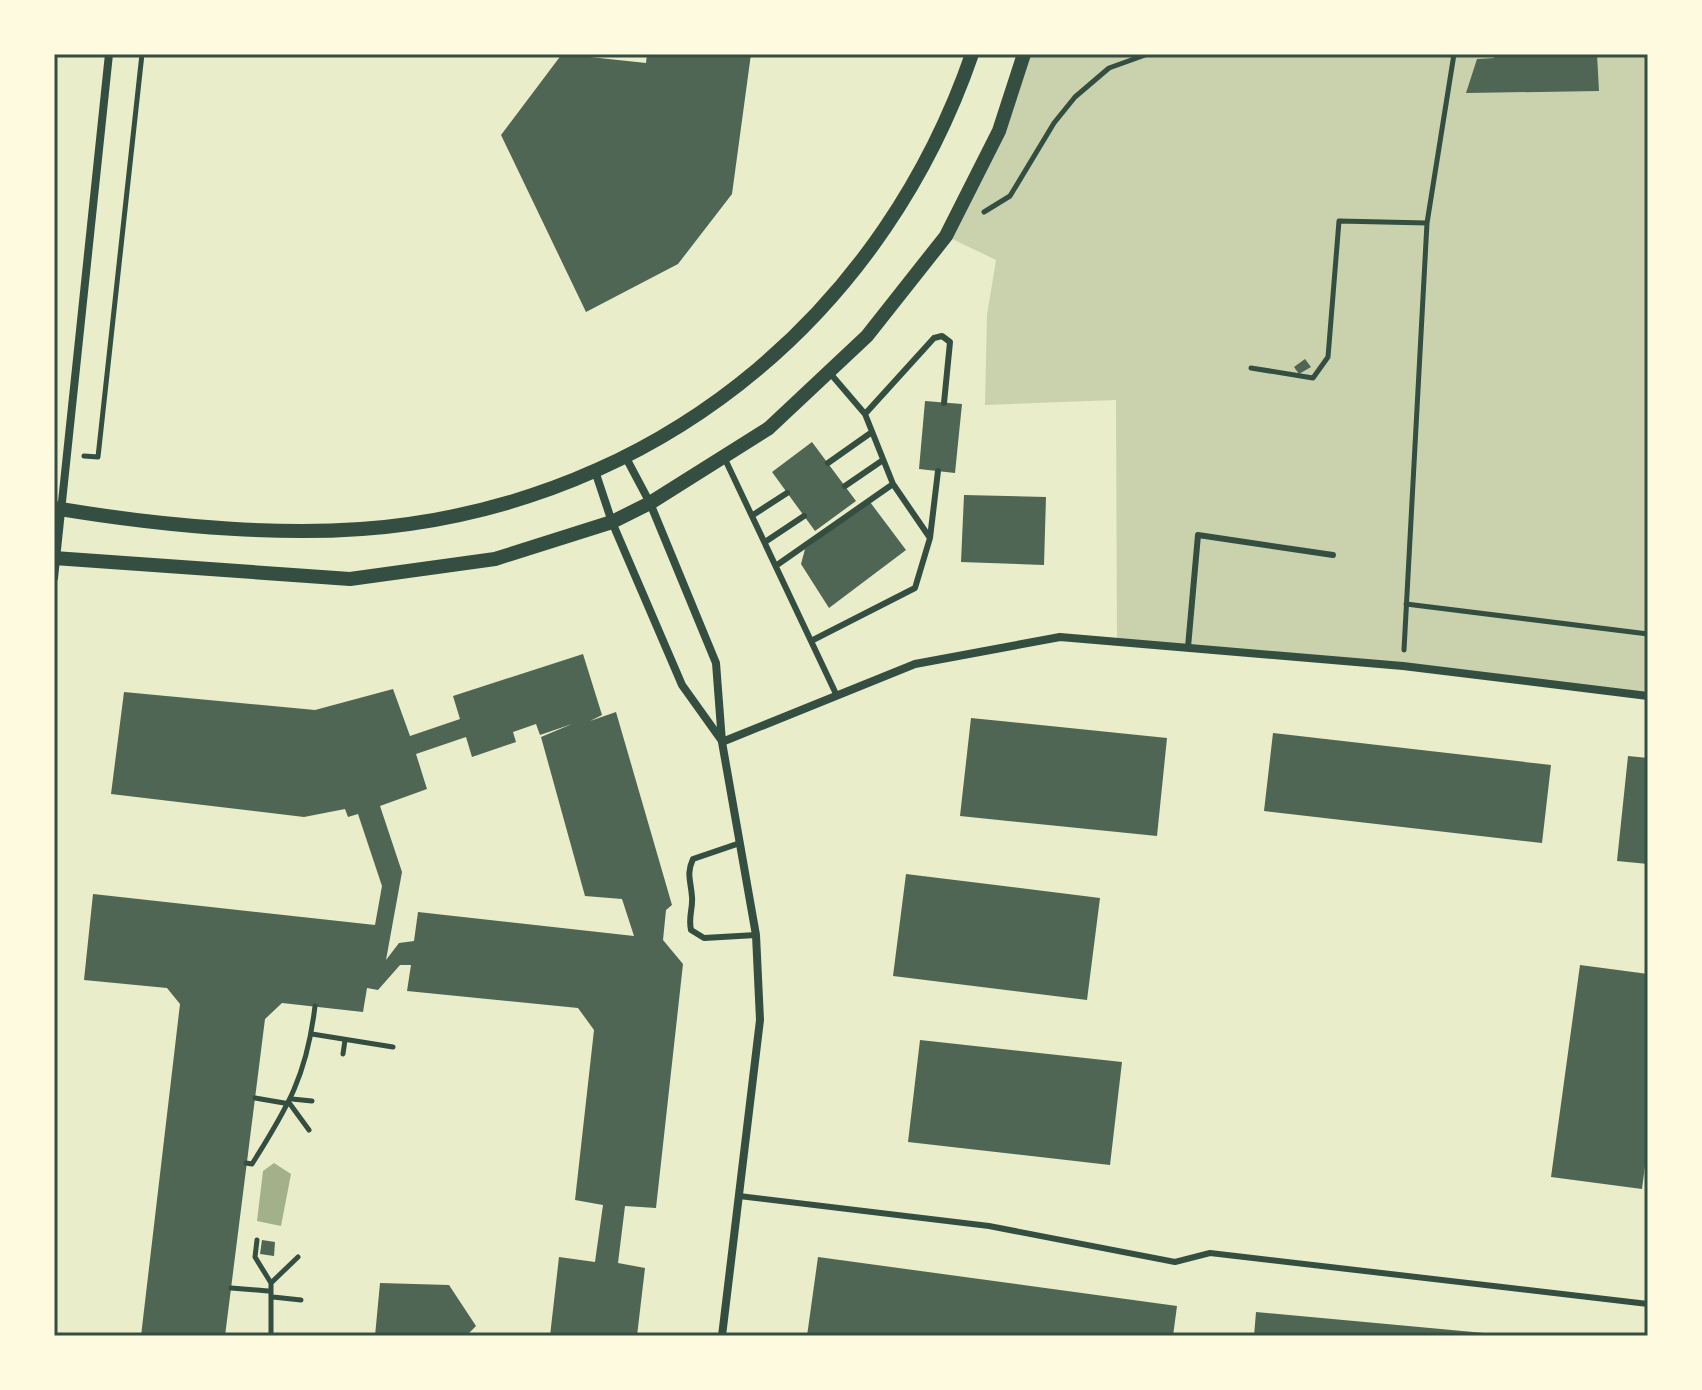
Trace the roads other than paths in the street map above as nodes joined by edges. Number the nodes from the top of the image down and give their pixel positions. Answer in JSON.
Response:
{"nodes":[{"id":1,"x":109,"y":54,"type":"edge"},
{"id":2,"x":972,"y":54,"type":"edge"},
{"id":3,"x":1024,"y":54,"type":"edge"},
{"id":4,"x":829,"y":372,"type":"junction"},
{"id":5,"x":944,"y":403,"type":"dead end"},
{"id":6,"x":865,"y":414,"type":"junction"},
{"id":7,"x":872,"y":432,"type":"junction"},
{"id":8,"x":624,"y":454,"type":"junction"},
{"id":9,"x":724,"y":457,"type":"junction"},
{"id":10,"x":883,"y":460,"type":"junction"},
{"id":11,"x":828,"y":463,"type":"dead end"},
{"id":12,"x":595,"y":471,"type":"junction"},
{"id":13,"x":938,"y":471,"type":"dead end"},
{"id":14,"x":893,"y":484,"type":"junction"},
{"id":15,"x":845,"y":486,"type":"dead end"},
{"id":16,"x":787,"y":493,"type":"dead end"},
{"id":17,"x":650,"y":503,"type":"junction"},
{"id":18,"x":57,"y":508,"type":"edge"},
{"id":19,"x":753,"y":515,"type":"junction"},
{"id":20,"x":804,"y":516,"type":"dead end"},
{"id":21,"x":612,"y":522,"type":"junction"},
{"id":22,"x":930,"y":538,"type":"junction"},
{"id":23,"x":765,"y":542,"type":"junction"},
{"id":24,"x":1333,"y":555,"type":"dead end"},
{"id":25,"x":55,"y":558,"type":"edge"},
{"id":26,"x":777,"y":565,"type":"junction"},
{"id":27,"x":54,"y":578,"type":"edge"},
{"id":28,"x":811,"y":641,"type":"junction"},
{"id":29,"x":1188,"y":647,"type":"junction"},
{"id":30,"x":837,"y":696,"type":"junction"},
{"id":31,"x":1648,"y":696,"type":"edge"},
{"id":32,"x":722,"y":742,"type":"junction"},
{"id":33,"x":740,"y":843,"type":"junction"},
{"id":34,"x":756,"y":935,"type":"junction"},
{"id":35,"x":739,"y":1196,"type":"junction"},
{"id":36,"x":1648,"y":1304,"type":"edge"},
{"id":37,"x":722,"y":1336,"type":"edge"}],
"edges":[{"from":1,"to":18,"type":"street"},
{"from":2,"to":8,"type":"street"},
{"from":3,"to":4,"type":"street"},
{"from":4,"to":6,"type":"lane"},
{"from":4,"to":9,"type":"street"},
{"from":5,"to":6,"type":"lane"},
{"from":6,"to":7,"type":"lane"},
{"from":7,"to":10,"type":"lane"},
{"from":7,"to":11,"type":"lane"},
{"from":8,"to":12,"type":"street"},
{"from":8,"to":17,"type":"street"},
{"from":9,"to":17,"type":"street"},
{"from":9,"to":19,"type":"lane"},
{"from":10,"to":14,"type":"lane"},
{"from":10,"to":15,"type":"lane"},
{"from":12,"to":18,"type":"street"},
{"from":12,"to":21,"type":"street"},
{"from":13,"to":22,"type":"lane"},
{"from":14,"to":22,"type":"lane"},
{"from":14,"to":26,"type":"lane"},
{"from":16,"to":19,"type":"lane"},
{"from":17,"to":21,"type":"street"},
{"from":17,"to":32,"type":"street"},
{"from":18,"to":25,"type":"street"},
{"from":19,"to":23,"type":"lane"},
{"from":20,"to":23,"type":"lane"},
{"from":21,"to":25,"type":"street"},
{"from":21,"to":32,"type":"street"},
{"from":22,"to":28,"type":"lane"},
{"from":23,"to":26,"type":"lane"},
{"from":24,"to":29,"type":"lane"},
{"from":25,"to":27,"type":"street"},
{"from":26,"to":28,"type":"lane"},
{"from":28,"to":30,"type":"lane"},
{"from":29,"to":30,"type":"street"},
{"from":29,"to":31,"type":"street"},
{"from":30,"to":32,"type":"street"},
{"from":32,"to":33,"type":"street"},
{"from":33,"to":34,"type":"street"},
{"from":33,"to":34,"type":"lane"},
{"from":34,"to":35,"type":"street"},
{"from":35,"to":36,"type":"lane"},
{"from":35,"to":37,"type":"street"}]}
